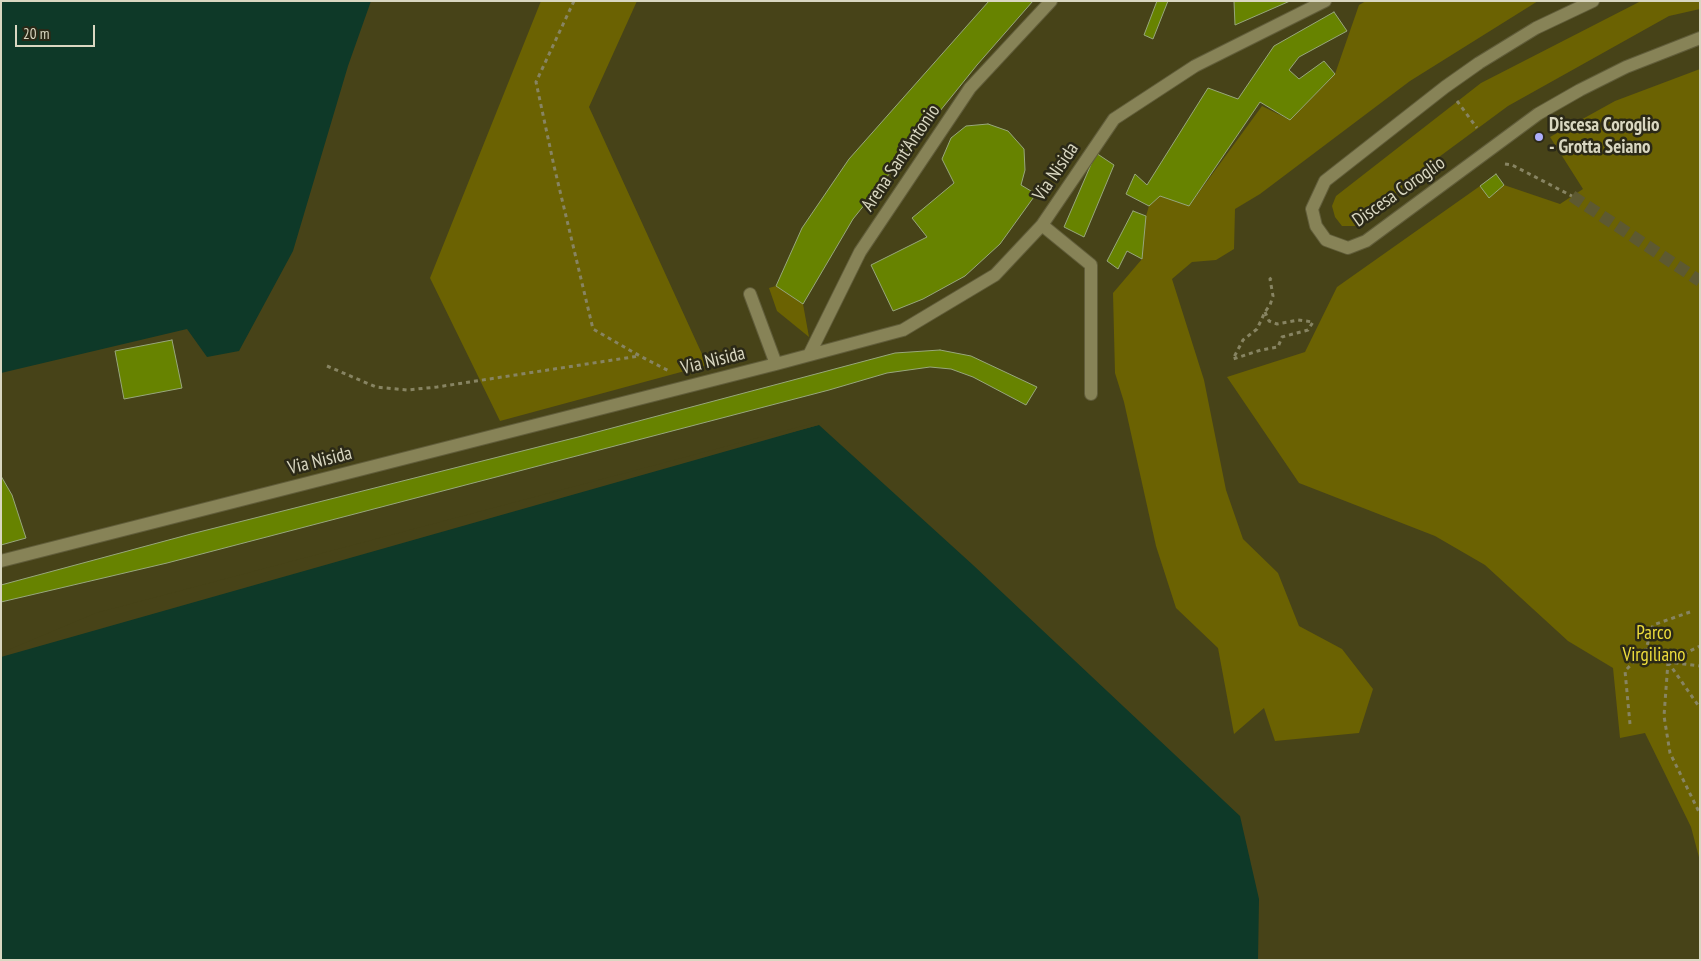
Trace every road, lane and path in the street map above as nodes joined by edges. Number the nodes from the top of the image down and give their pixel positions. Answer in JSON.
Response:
{"nodes":[{"id":1,"x":574,"y":1,"type":"edge"},
{"id":2,"x":1052,"y":1,"type":"edge"},
{"id":3,"x":1325,"y":1,"type":"edge"},
{"id":4,"x":1593,"y":1,"type":"edge"},
{"id":5,"x":1700,"y":38,"type":"edge"},
{"id":6,"x":1457,"y":101,"type":"dead end"},
{"id":7,"x":1477,"y":128,"type":"dead end"},
{"id":8,"x":1512,"y":165,"type":"dead end"},
{"id":9,"x":1572,"y":196,"type":"tunnel mouth"},
{"id":10,"x":1042,"y":225,"type":"junction"},
{"id":11,"x":1274,"y":276,"type":"dead end"},
{"id":12,"x":750,"y":294,"type":"dead end"},
{"id":13,"x":1265,"y":312,"type":"junction"},
{"id":14,"x":640,"y":356,"type":"junction"},
{"id":15,"x":810,"y":356,"type":"junction"},
{"id":16,"x":776,"y":364,"type":"junction"},
{"id":17,"x":327,"y":366,"type":"dead end"},
{"id":18,"x":688,"y":387,"type":"junction"},
{"id":19,"x":1091,"y":394,"type":"dead end"},
{"id":20,"x":1,"y":561,"type":"edge"},
{"id":21,"x":1690,"y":612,"type":"dead end"},
{"id":22,"x":1700,"y":646,"type":"edge"},
{"id":23,"x":1646,"y":649,"type":"junction"},
{"id":24,"x":1668,"y":662,"type":"junction"},
{"id":25,"x":1700,"y":666,"type":"edge"},
{"id":26,"x":1700,"y":708,"type":"edge"},
{"id":27,"x":1630,"y":724,"type":"dead end"},
{"id":28,"x":1700,"y":814,"type":"edge"}],
"edges":[{"from":1,"to":14,"type":"path"},
{"from":2,"to":15,"type":"street","name":"Arena Sant'Antonio"},
{"from":3,"to":10,"type":"street","name":"Via Nisida"},
{"from":4,"to":5,"type":"street","name":"Discesa Coroglio"},
{"from":6,"to":7,"type":"path"},
{"from":8,"to":9,"type":"path"},
{"from":10,"to":15,"type":"street","name":"Via Nisida"},
{"from":10,"to":19,"type":"street"},
{"from":11,"to":13,"type":"path"},
{"from":12,"to":16,"type":"street"},
{"from":13,"to":13,"type":"path"},
{"from":14,"to":17,"type":"path"},
{"from":14,"to":18,"type":"path"},
{"from":15,"to":16,"type":"street","name":"Via Nisida"},
{"from":16,"to":18,"type":"street","name":"Via Nisida"},
{"from":18,"to":20,"type":"street","name":"Via Nisida"},
{"from":21,"to":23,"type":"path"},
{"from":22,"to":24,"type":"path"},
{"from":23,"to":24,"type":"path"},
{"from":23,"to":27,"type":"path"},
{"from":24,"to":25,"type":"path"},
{"from":24,"to":26,"type":"path"},
{"from":24,"to":28,"type":"path"}]}
